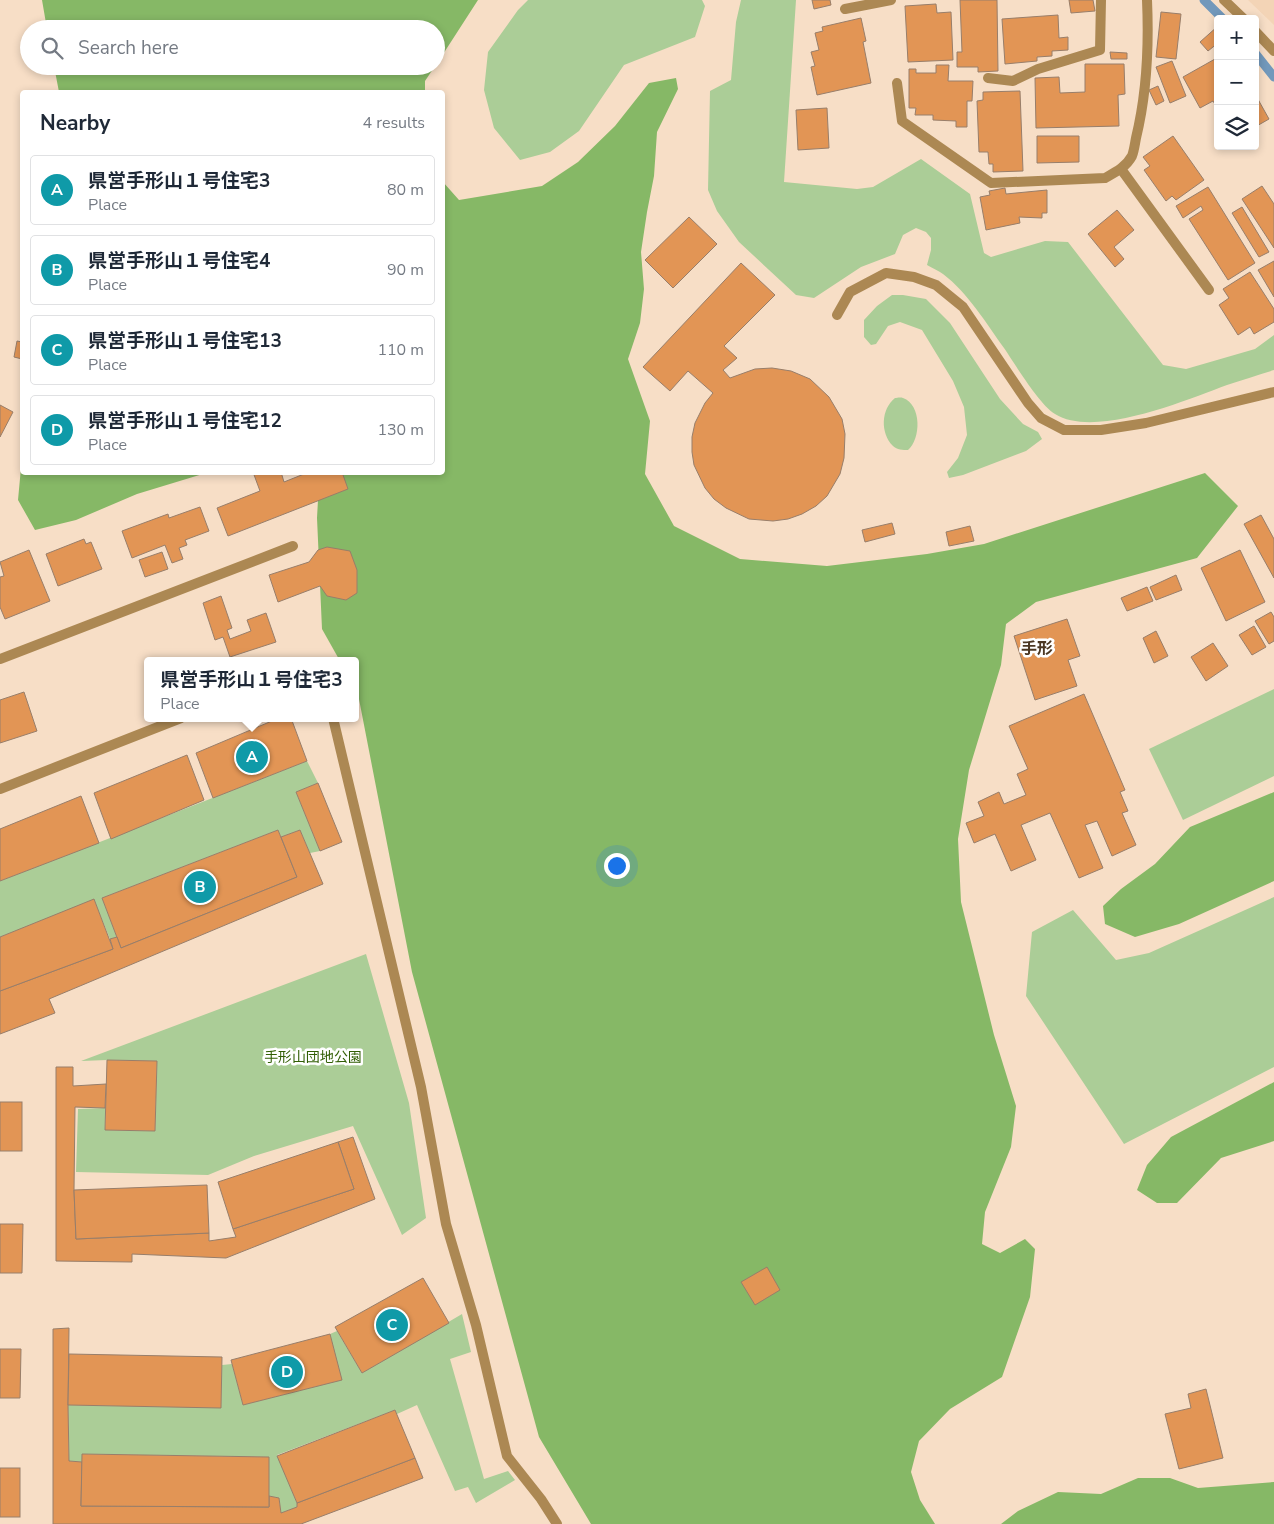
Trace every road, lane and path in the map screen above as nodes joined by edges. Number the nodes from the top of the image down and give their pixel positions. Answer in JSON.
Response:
{"nodes":[{"id":1,"x":891,"y":0,"type":"edge"},
{"id":2,"x":1102,"y":0,"type":"edge"},
{"id":3,"x":1147,"y":0,"type":"edge"},
{"id":4,"x":1224,"y":0,"type":"edge"},
{"id":5,"x":845,"y":9,"type":"dead end"},
{"id":6,"x":1240,"y":15,"type":"edge"},
{"id":7,"x":1259,"y":35,"type":"edge"},
{"id":8,"x":1274,"y":52,"type":"edge"},
{"id":9,"x":988,"y":78,"type":"dead end"},
{"id":10,"x":898,"y":83,"type":"dead end"},
{"id":11,"x":1121,"y":169,"type":"junction"},
{"id":12,"x":1209,"y":290,"type":"dead end"},
{"id":13,"x":837,"y":315,"type":"dead end"},
{"id":14,"x":1274,"y":392,"type":"edge"},
{"id":15,"x":293,"y":546,"type":"dead end"},
{"id":16,"x":0,"y":658,"type":"edge"},
{"id":17,"x":171,"y":722,"type":"edge"},
{"id":18,"x":334,"y":722,"type":"edge"},
{"id":19,"x":0,"y":788,"type":"edge"},
{"id":20,"x":557,"y":1524,"type":"edge"}],
"edges":[{"from":1,"to":5,"type":"street"},
{"from":2,"to":9,"type":"street"},
{"from":3,"to":11,"type":"street"},
{"from":4,"to":6,"type":"street"},
{"from":7,"to":8,"type":"street"},
{"from":10,"to":11,"type":"street"},
{"from":11,"to":12,"type":"street"},
{"from":13,"to":14,"type":"street"},
{"from":15,"to":16,"type":"street"},
{"from":17,"to":19,"type":"street"},
{"from":18,"to":20,"type":"street"}]}
